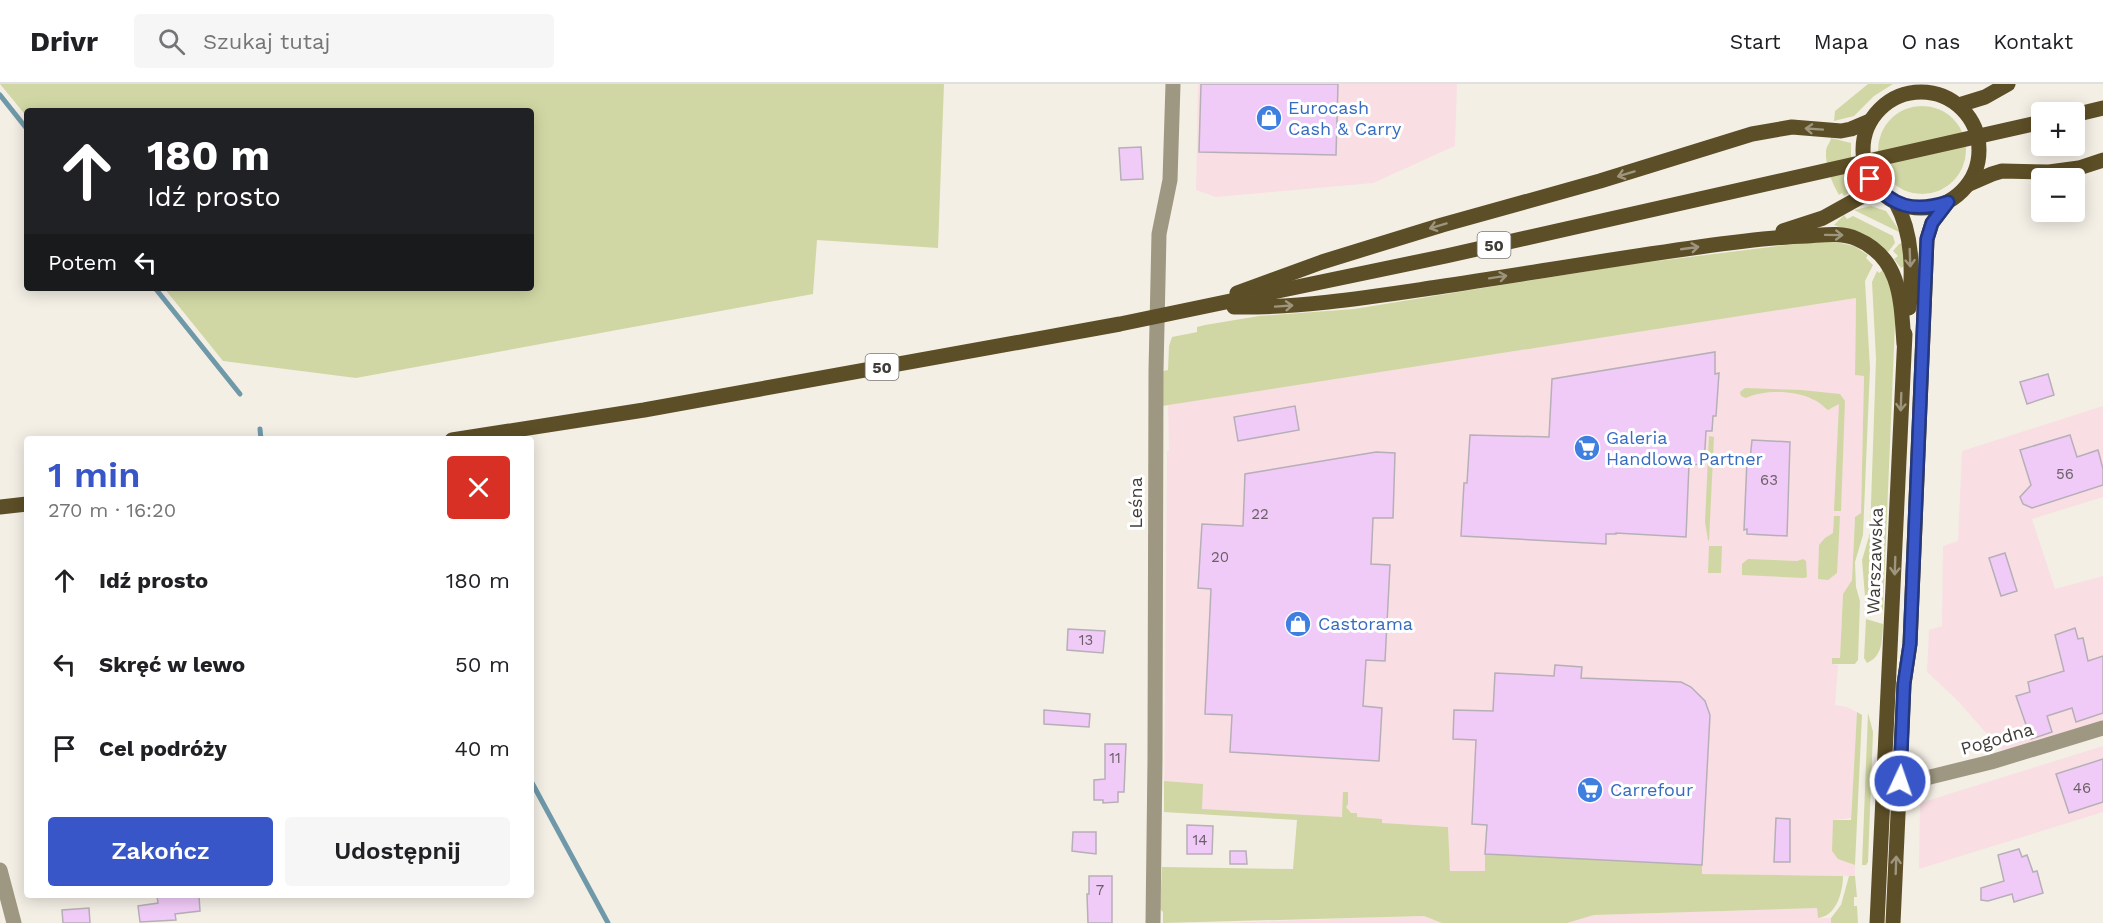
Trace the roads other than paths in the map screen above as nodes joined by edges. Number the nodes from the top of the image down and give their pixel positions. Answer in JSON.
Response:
{"nodes":[{"id":1,"x":1173,"y":84,"type":"edge"},
{"id":2,"x":1906,"y":84,"type":"edge"},
{"id":3,"x":1944,"y":84,"type":"edge"},
{"id":4,"x":2008,"y":84,"type":"edge"},
{"id":5,"x":1896,"y":96,"type":"junction"},
{"id":6,"x":1956,"y":103,"type":"junction"},
{"id":7,"x":2103,"y":108,"type":"edge"},
{"id":8,"x":2085,"y":112,"type":"edge"},
{"id":9,"x":1870,"y":120,"type":"junction"},
{"id":10,"x":2031,"y":124,"type":"edge"},
{"id":11,"x":2103,"y":160,"type":"edge"},
{"id":12,"x":1969,"y":184,"type":"junction"},
{"id":13,"x":1880,"y":191,"type":"junction"},
{"id":14,"x":1896,"y":202,"type":"junction"},
{"id":15,"x":1948,"y":202,"type":"junction"},
{"id":16,"x":1754,"y":239,"type":"junction"},
{"id":17,"x":1204,"y":307,"type":"junction"},
{"id":18,"x":1904,"y":344,"type":"junction"},
{"id":19,"x":478,"y":436,"type":"edge"},
{"id":20,"x":24,"y":504,"type":"edge"},
{"id":21,"x":0,"y":507,"type":"edge"},
{"id":22,"x":2103,"y":728,"type":"edge"},
{"id":23,"x":1900,"y":781,"type":"junction"},
{"id":24,"x":0,"y":870,"type":"edge"},
{"id":25,"x":14,"y":923,"type":"edge"},
{"id":26,"x":1153,"y":923,"type":"edge"},
{"id":27,"x":1877,"y":923,"type":"edge"},
{"id":28,"x":1893,"y":923,"type":"edge"}],
"edges":[{"from":1,"to":26,"type":"street","name":"Leśna"},
{"from":2,"to":5,"type":"main road"},
{"from":3,"to":6,"type":"main road"},
{"from":4,"to":6,"type":"main road"},
{"from":5,"to":6,"type":"main road"},
{"from":5,"to":9,"type":"main road"},
{"from":6,"to":12,"type":"main road"},
{"from":7,"to":8,"type":"main road"},
{"from":9,"to":13,"type":"main road"},
{"from":9,"to":17,"type":"main road","one_way":true},
{"from":10,"to":17,"type":"main road","number":"50"},
{"from":11,"to":12,"type":"main road"},
{"from":12,"to":15,"type":"main road"},
{"from":13,"to":14,"type":"main road"},
{"from":13,"to":16,"type":"main road"},
{"from":14,"to":15,"type":"main road"},
{"from":14,"to":18,"type":"main road","name":"Warszawska","one_way":true},
{"from":15,"to":23,"type":"main road"},
{"from":17,"to":16,"type":"main road","one_way":true},
{"from":16,"to":18,"type":"main road","one_way":true},
{"from":17,"to":19,"type":"main road","number":"50"},
{"from":18,"to":27,"type":"main road","name":"Warszawska","one_way":true},
{"from":20,"to":21,"type":"main road"},
{"from":22,"to":23,"type":"street","name":"Pogodna"},
{"from":28,"to":23,"type":"main road","one_way":true},
{"from":24,"to":25,"type":"street"}]}
